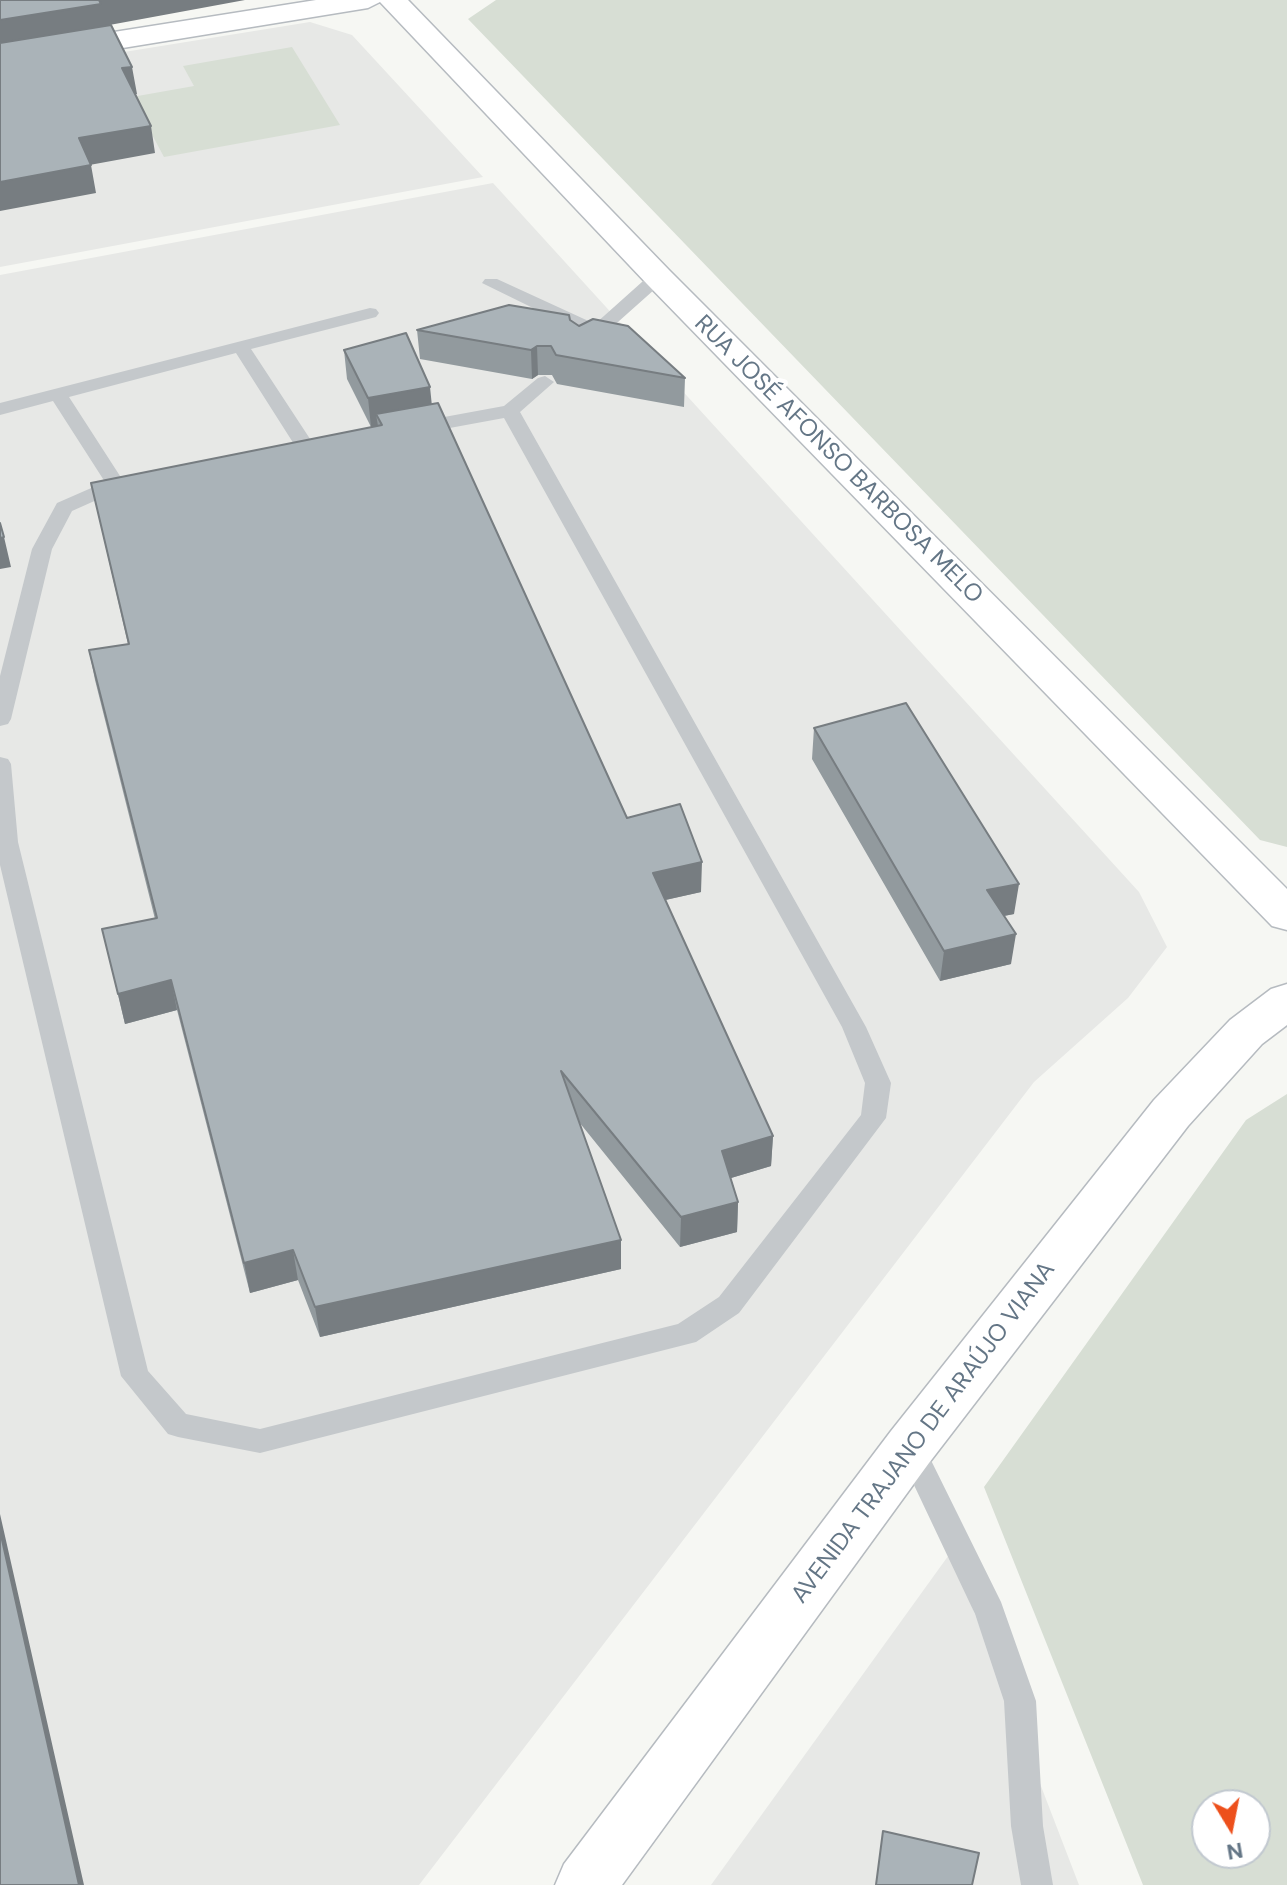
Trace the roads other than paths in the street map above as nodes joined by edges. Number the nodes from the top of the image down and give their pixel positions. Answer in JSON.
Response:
{"nodes":[{"id":1,"x":368,"y":0,"type":"edge"},
{"id":2,"x":393,"y":0,"type":"edge"},
{"id":3,"x":0,"y":59,"type":"edge"},
{"id":4,"x":658,"y":277,"type":"junction"},
{"id":5,"x":491,"y":283,"type":"dead end"},
{"id":6,"x":370,"y":313,"type":"dead end"},
{"id":7,"x":595,"y":331,"type":"junction"},
{"id":8,"x":240,"y":346,"type":"junction"},
{"id":9,"x":581,"y":346,"type":"edge"},
{"id":10,"x":545,"y":382,"type":"dead end"},
{"id":11,"x":57,"y":393,"type":"junction"},
{"id":12,"x":0,"y":409,"type":"edge"},
{"id":13,"x":510,"y":411,"type":"junction"},
{"id":14,"x":400,"y":431,"type":"edge"},
{"id":15,"x":307,"y":448,"type":"edge"},
{"id":16,"x":144,"y":478,"type":"edge"},
{"id":17,"x":115,"y":483,"type":"junction"},
{"id":18,"x":0,"y":719,"type":"edge"},
{"id":19,"x":0,"y":764,"type":"edge"},
{"id":20,"x":1287,"y":915,"type":"edge"},
{"id":21,"x":1287,"y":1001,"type":"edge"},
{"id":22,"x":910,"y":1447,"type":"junction"},
{"id":23,"x":585,"y":1885,"type":"edge"},
{"id":24,"x":1037,"y":1885,"type":"edge"}],
"edges":[{"from":1,"to":3,"type":"street"},
{"from":2,"to":4,"type":"street","name":"RUA JOSÉ AFONSO BARBOSA MELO"},
{"from":4,"to":7,"type":"lane"},
{"from":4,"to":20,"type":"street","name":"RUA JOSÉ AFONSO BARBOSA MELO"},
{"from":5,"to":7,"type":"lane"},
{"from":6,"to":8,"type":"lane"},
{"from":7,"to":9,"type":"lane"},
{"from":8,"to":11,"type":"lane"},
{"from":8,"to":15,"type":"lane"},
{"from":10,"to":13,"type":"lane"},
{"from":11,"to":12,"type":"lane"},
{"from":11,"to":17,"type":"lane"},
{"from":13,"to":14,"type":"lane"},
{"from":13,"to":19,"type":"lane"},
{"from":16,"to":17,"type":"lane"},
{"from":17,"to":18,"type":"lane"},
{"from":21,"to":22,"type":"street","name":"AVENIDA TRAJANO DE ARAÚJO VIANA"},
{"from":22,"to":23,"type":"street","name":"AVENIDA TRAJANO DE ARAÚJO VIANA"},
{"from":22,"to":24,"type":"lane"}]}
